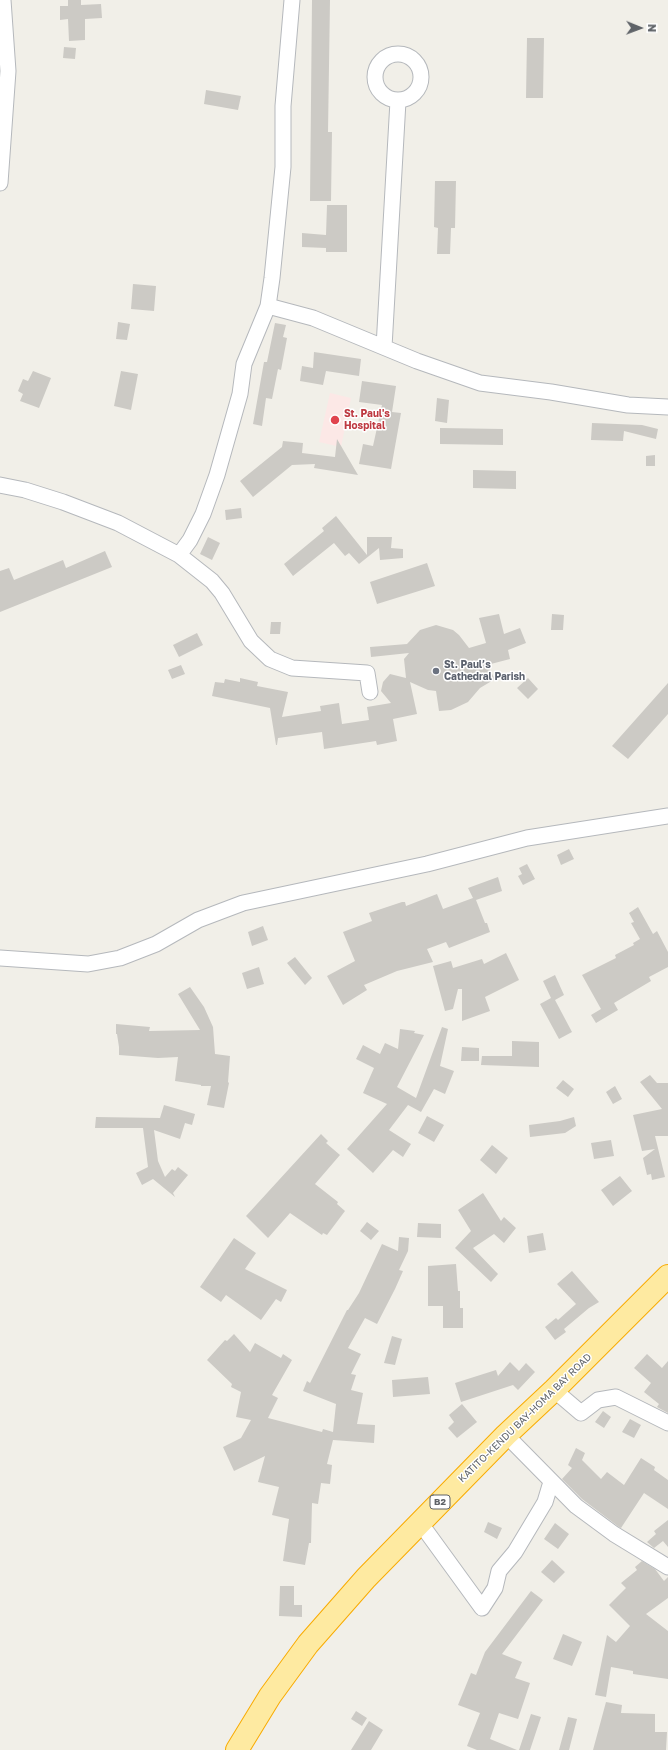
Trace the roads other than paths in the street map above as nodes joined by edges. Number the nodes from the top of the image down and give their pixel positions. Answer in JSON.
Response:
{"nodes":[{"id":1,"x":3,"y":0,"type":"edge"},
{"id":2,"x":292,"y":0,"type":"edge"},
{"id":3,"x":398,"y":101,"type":"dead end"},
{"id":4,"x":0,"y":183,"type":"edge"},
{"id":5,"x":268,"y":306,"type":"junction"},
{"id":6,"x":384,"y":348,"type":"junction"},
{"id":7,"x":668,"y":407,"type":"edge"},
{"id":8,"x":0,"y":485,"type":"edge"},
{"id":9,"x":179,"y":555,"type":"junction"},
{"id":10,"x":370,"y":692,"type":"dead end"},
{"id":11,"x":668,"y":816,"type":"edge"},
{"id":12,"x":0,"y":958,"type":"edge"},
{"id":13,"x":668,"y":1276,"type":"edge"},
{"id":14,"x":554,"y":1390,"type":"junction"},
{"id":15,"x":668,"y":1423,"type":"edge"},
{"id":16,"x":506,"y":1435,"type":"junction"},
{"id":17,"x":551,"y":1482,"type":"junction"},
{"id":18,"x":421,"y":1524,"type":"junction"},
{"id":19,"x":668,"y":1567,"type":"edge"},
{"id":20,"x":237,"y":1750,"type":"edge"}],
"edges":[{"from":1,"to":4,"type":"street"},
{"from":2,"to":5,"type":"street"},
{"from":3,"to":6,"type":"street"},
{"from":5,"to":6,"type":"street"},
{"from":5,"to":9,"type":"street"},
{"from":6,"to":7,"type":"street"},
{"from":8,"to":9,"type":"street"},
{"from":9,"to":10,"type":"street"},
{"from":11,"to":12,"type":"street"},
{"from":13,"to":14,"type":"highway","name":"KATITO-KENDU BAY-HOMA BAY ROAD","number":"B2"},
{"from":14,"to":15,"type":"street"},
{"from":14,"to":16,"type":"highway","name":"KATITO-KENDU BAY-HOMA BAY ROAD","number":"B2"},
{"from":16,"to":17,"type":"street"},
{"from":16,"to":18,"type":"highway","name":"KATITO-KENDU BAY-HOMA BAY ROAD","number":"B2"},
{"from":17,"to":18,"type":"street"},
{"from":17,"to":19,"type":"street"},
{"from":18,"to":20,"type":"highway","name":"KATITO-KENDU BAY-HOMA BAY ROAD","number":"B2"}]}
